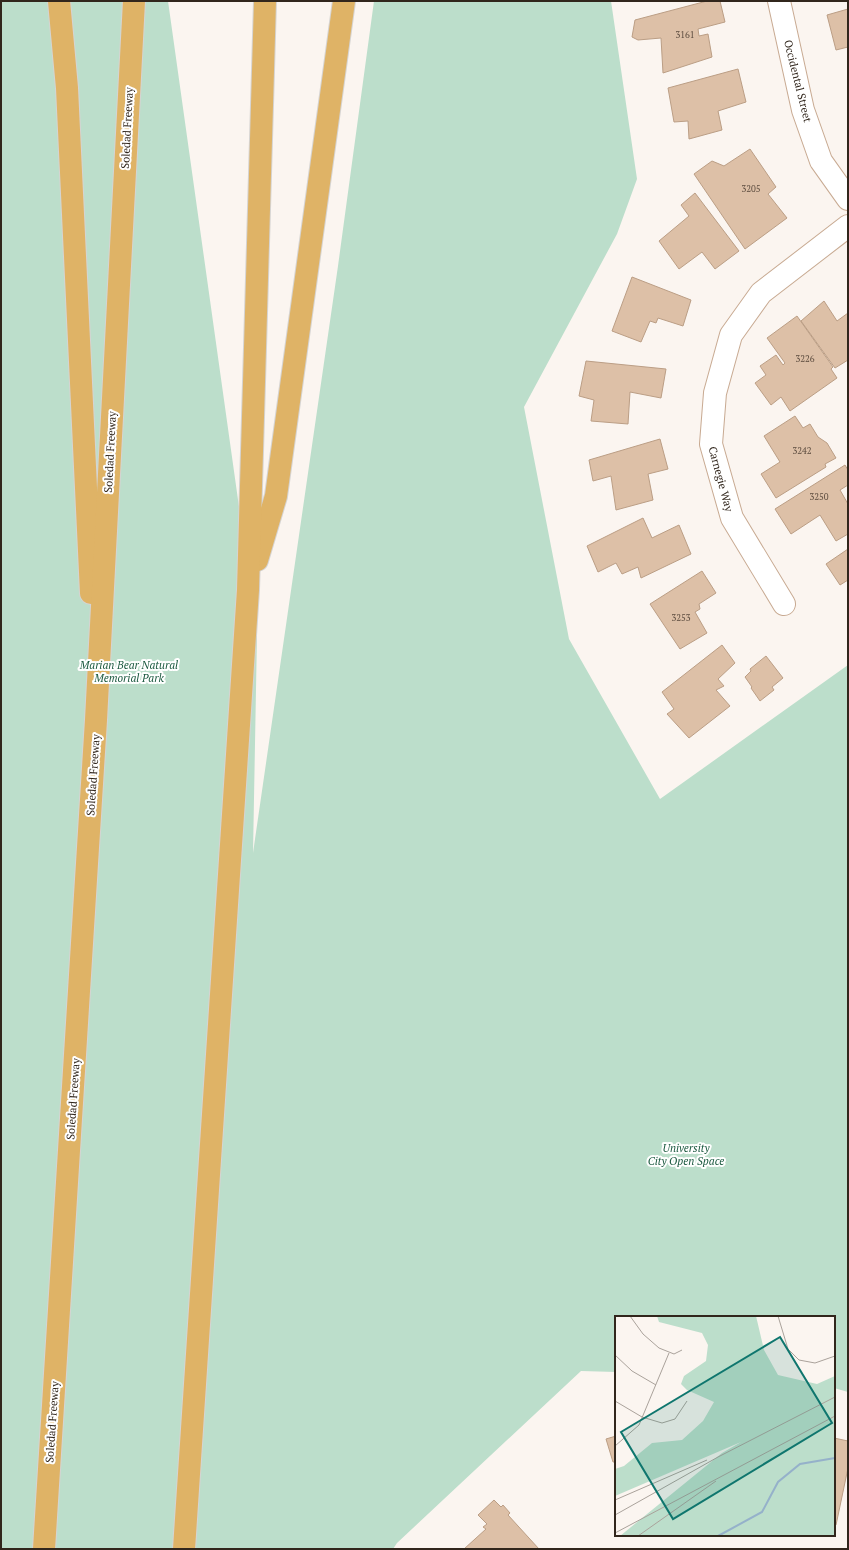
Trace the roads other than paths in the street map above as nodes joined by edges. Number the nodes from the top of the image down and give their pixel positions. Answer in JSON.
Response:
{"nodes":[{"id":1,"x":59,"y":1,"type":"edge"},
{"id":2,"x":134,"y":1,"type":"edge"},
{"id":3,"x":265,"y":1,"type":"edge"},
{"id":4,"x":344,"y":1,"type":"edge"},
{"id":5,"x":779,"y":1,"type":"edge"},
{"id":6,"x":848,"y":199,"type":"edge"},
{"id":7,"x":848,"y":226,"type":"edge"},
{"id":8,"x":248,"y":590,"type":"junction"},
{"id":9,"x":784,"y":604,"type":"dead end"},
{"id":10,"x":96,"y":720,"type":"junction"},
{"id":11,"x":44,"y":1549,"type":"edge"},
{"id":12,"x":184,"y":1549,"type":"edge"}],
"edges":[{"from":1,"to":10,"type":"highway"},
{"from":2,"to":10,"type":"highway","name":"Soledad Freeway"},
{"from":3,"to":8,"type":"highway"},
{"from":4,"to":8,"type":"highway"},
{"from":5,"to":6,"type":"street","name":"Occidental Street"},
{"from":7,"to":9,"type":"street","name":"Carnegie Way"},
{"from":8,"to":12,"type":"highway"},
{"from":10,"to":11,"type":"highway","name":"Soledad Freeway"}]}
